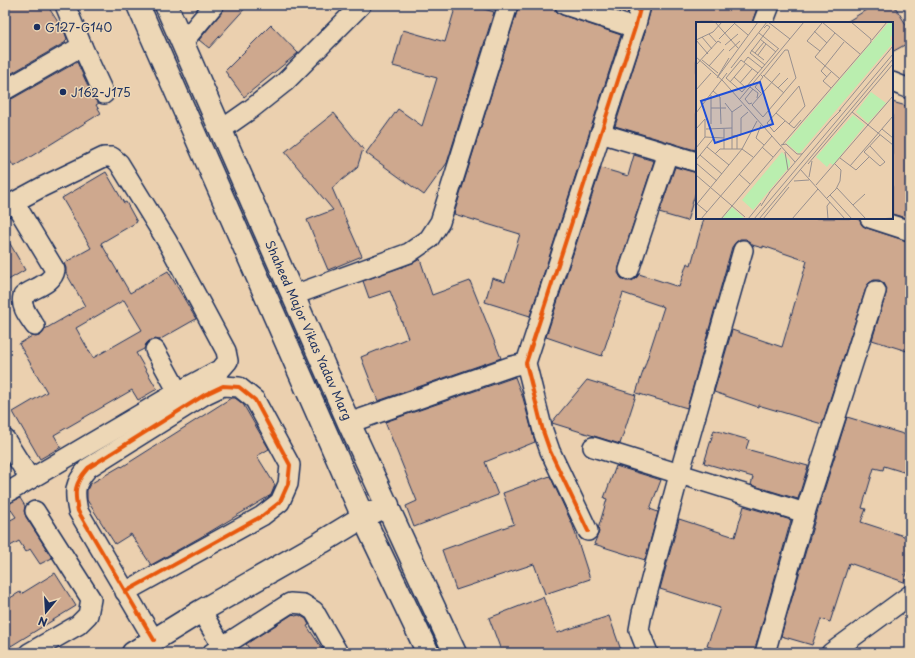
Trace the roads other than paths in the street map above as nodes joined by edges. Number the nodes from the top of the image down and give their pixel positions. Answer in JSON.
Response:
{"nodes":[{"id":1,"x":65,"y":5,"type":"edge"},
{"id":2,"x":138,"y":5,"type":"edge"},
{"id":3,"x":166,"y":5,"type":"edge"},
{"id":4,"x":214,"y":5,"type":"edge"},
{"id":5,"x":360,"y":5,"type":"edge"},
{"id":6,"x":508,"y":5,"type":"edge"},
{"id":7,"x":641,"y":5,"type":"edge"},
{"id":8,"x":770,"y":5,"type":"edge"},
{"id":9,"x":570,"y":6,"type":"edge"},
{"id":10,"x":763,"y":22,"type":"edge"},
{"id":11,"x":635,"y":28,"type":"junction"},
{"id":12,"x":183,"y":42,"type":"junction"},
{"id":13,"x":82,"y":46,"type":"junction"},
{"id":14,"x":5,"y":90,"type":"edge"},
{"id":15,"x":104,"y":94,"type":"dead end"},
{"id":16,"x":221,"y":130,"type":"junction"},
{"id":17,"x":600,"y":133,"type":"junction"},
{"id":18,"x":668,"y":153,"type":"junction"},
{"id":19,"x":696,"y":162,"type":"edge"},
{"id":20,"x":10,"y":205,"type":"edge"},
{"id":21,"x":873,"y":219,"type":"edge"},
{"id":22,"x":910,"y":231,"type":"edge"},
{"id":23,"x":743,"y":250,"type":"dead end"},
{"id":24,"x":629,"y":270,"type":"dead end"},
{"id":25,"x":876,"y":291,"type":"dead end"},
{"id":26,"x":294,"y":295,"type":"junction"},
{"id":27,"x":35,"y":326,"type":"dead end"},
{"id":28,"x":155,"y":350,"type":"dead end"},
{"id":29,"x":526,"y":363,"type":"junction"},
{"id":30,"x":178,"y":392,"type":"junction"},
{"id":31,"x":349,"y":423,"type":"junction"},
{"id":32,"x":5,"y":439,"type":"edge"},
{"id":33,"x":593,"y":447,"type":"dead end"},
{"id":34,"x":679,"y":474,"type":"junction"},
{"id":35,"x":30,"y":479,"type":"junction"},
{"id":36,"x":5,"y":494,"type":"edge"},
{"id":37,"x":388,"y":505,"type":"junction"},
{"id":38,"x":35,"y":510,"type":"dead end"},
{"id":39,"x":805,"y":513,"type":"junction"},
{"id":40,"x":363,"y":517,"type":"junction"},
{"id":41,"x":588,"y":531,"type":"dead end"},
{"id":42,"x":125,"y":592,"type":"junction"},
{"id":43,"x":910,"y":595,"type":"edge"},
{"id":44,"x":201,"y":611,"type":"junction"},
{"id":45,"x":154,"y":640,"type":"junction"},
{"id":46,"x":220,"y":651,"type":"edge"},
{"id":47,"x":29,"y":653,"type":"edge"},
{"id":48,"x":133,"y":653,"type":"edge"},
{"id":49,"x":338,"y":653,"type":"edge"},
{"id":50,"x":428,"y":653,"type":"edge"},
{"id":51,"x":456,"y":653,"type":"edge"},
{"id":52,"x":648,"y":653,"type":"edge"},
{"id":53,"x":764,"y":653,"type":"edge"},
{"id":54,"x":831,"y":653,"type":"edge"}],
"edges":[{"from":1,"to":13,"type":"street"},
{"from":2,"to":40,"type":"main road","name":"Shaheed Major Vikas Yadav Marg"},
{"from":3,"to":12,"type":"main road","name":"Shaheed Major Vikas Yadav Marg"},
{"from":4,"to":12,"type":"street"},
{"from":5,"to":16,"type":"street"},
{"from":6,"to":26,"type":"street"},
{"from":7,"to":11,"type":"street"},
{"from":8,"to":10,"type":"street"},
{"from":9,"to":11,"type":"street"},
{"from":11,"to":17,"type":"street"},
{"from":12,"to":16,"type":"main road","name":"Shaheed Major Vikas Yadav Marg"},
{"from":13,"to":14,"type":"street"},
{"from":13,"to":15,"type":"street"},
{"from":16,"to":26,"type":"main road","name":"Shaheed Major Vikas Yadav Marg"},
{"from":17,"to":18,"type":"street"},
{"from":17,"to":29,"type":"street"},
{"from":18,"to":19,"type":"street"},
{"from":18,"to":24,"type":"street"},
{"from":20,"to":27,"type":"street"},
{"from":20,"to":30,"type":"street"},
{"from":21,"to":22,"type":"street"},
{"from":23,"to":34,"type":"street"},
{"from":25,"to":39,"type":"street"},
{"from":26,"to":31,"type":"main road","name":"Shaheed Major Vikas Yadav Marg"},
{"from":28,"to":30,"type":"street"},
{"from":29,"to":31,"type":"street"},
{"from":29,"to":41,"type":"street"},
{"from":30,"to":35,"type":"street"},
{"from":31,"to":37,"type":"main road","name":"Shaheed Major Vikas Yadav Marg"},
{"from":32,"to":35,"type":"street"},
{"from":33,"to":34,"type":"street"},
{"from":34,"to":39,"type":"street"},
{"from":34,"to":52,"type":"street"},
{"from":35,"to":36,"type":"street"},
{"from":37,"to":40,"type":"main road"},
{"from":37,"to":51,"type":"main road","name":"Shaheed Major Vikas Yadav Marg"},
{"from":38,"to":47,"type":"street"},
{"from":39,"to":53,"type":"street"},
{"from":40,"to":44,"type":"main road"},
{"from":40,"to":50,"type":"main road","name":"Shaheed Major Vikas Yadav Marg"},
{"from":42,"to":42,"type":"street"},
{"from":42,"to":45,"type":"street"},
{"from":43,"to":54,"type":"street"},
{"from":44,"to":45,"type":"main road"},
{"from":44,"to":46,"type":"street"},
{"from":45,"to":48,"type":"main road"},
{"from":46,"to":49,"type":"street"}]}
